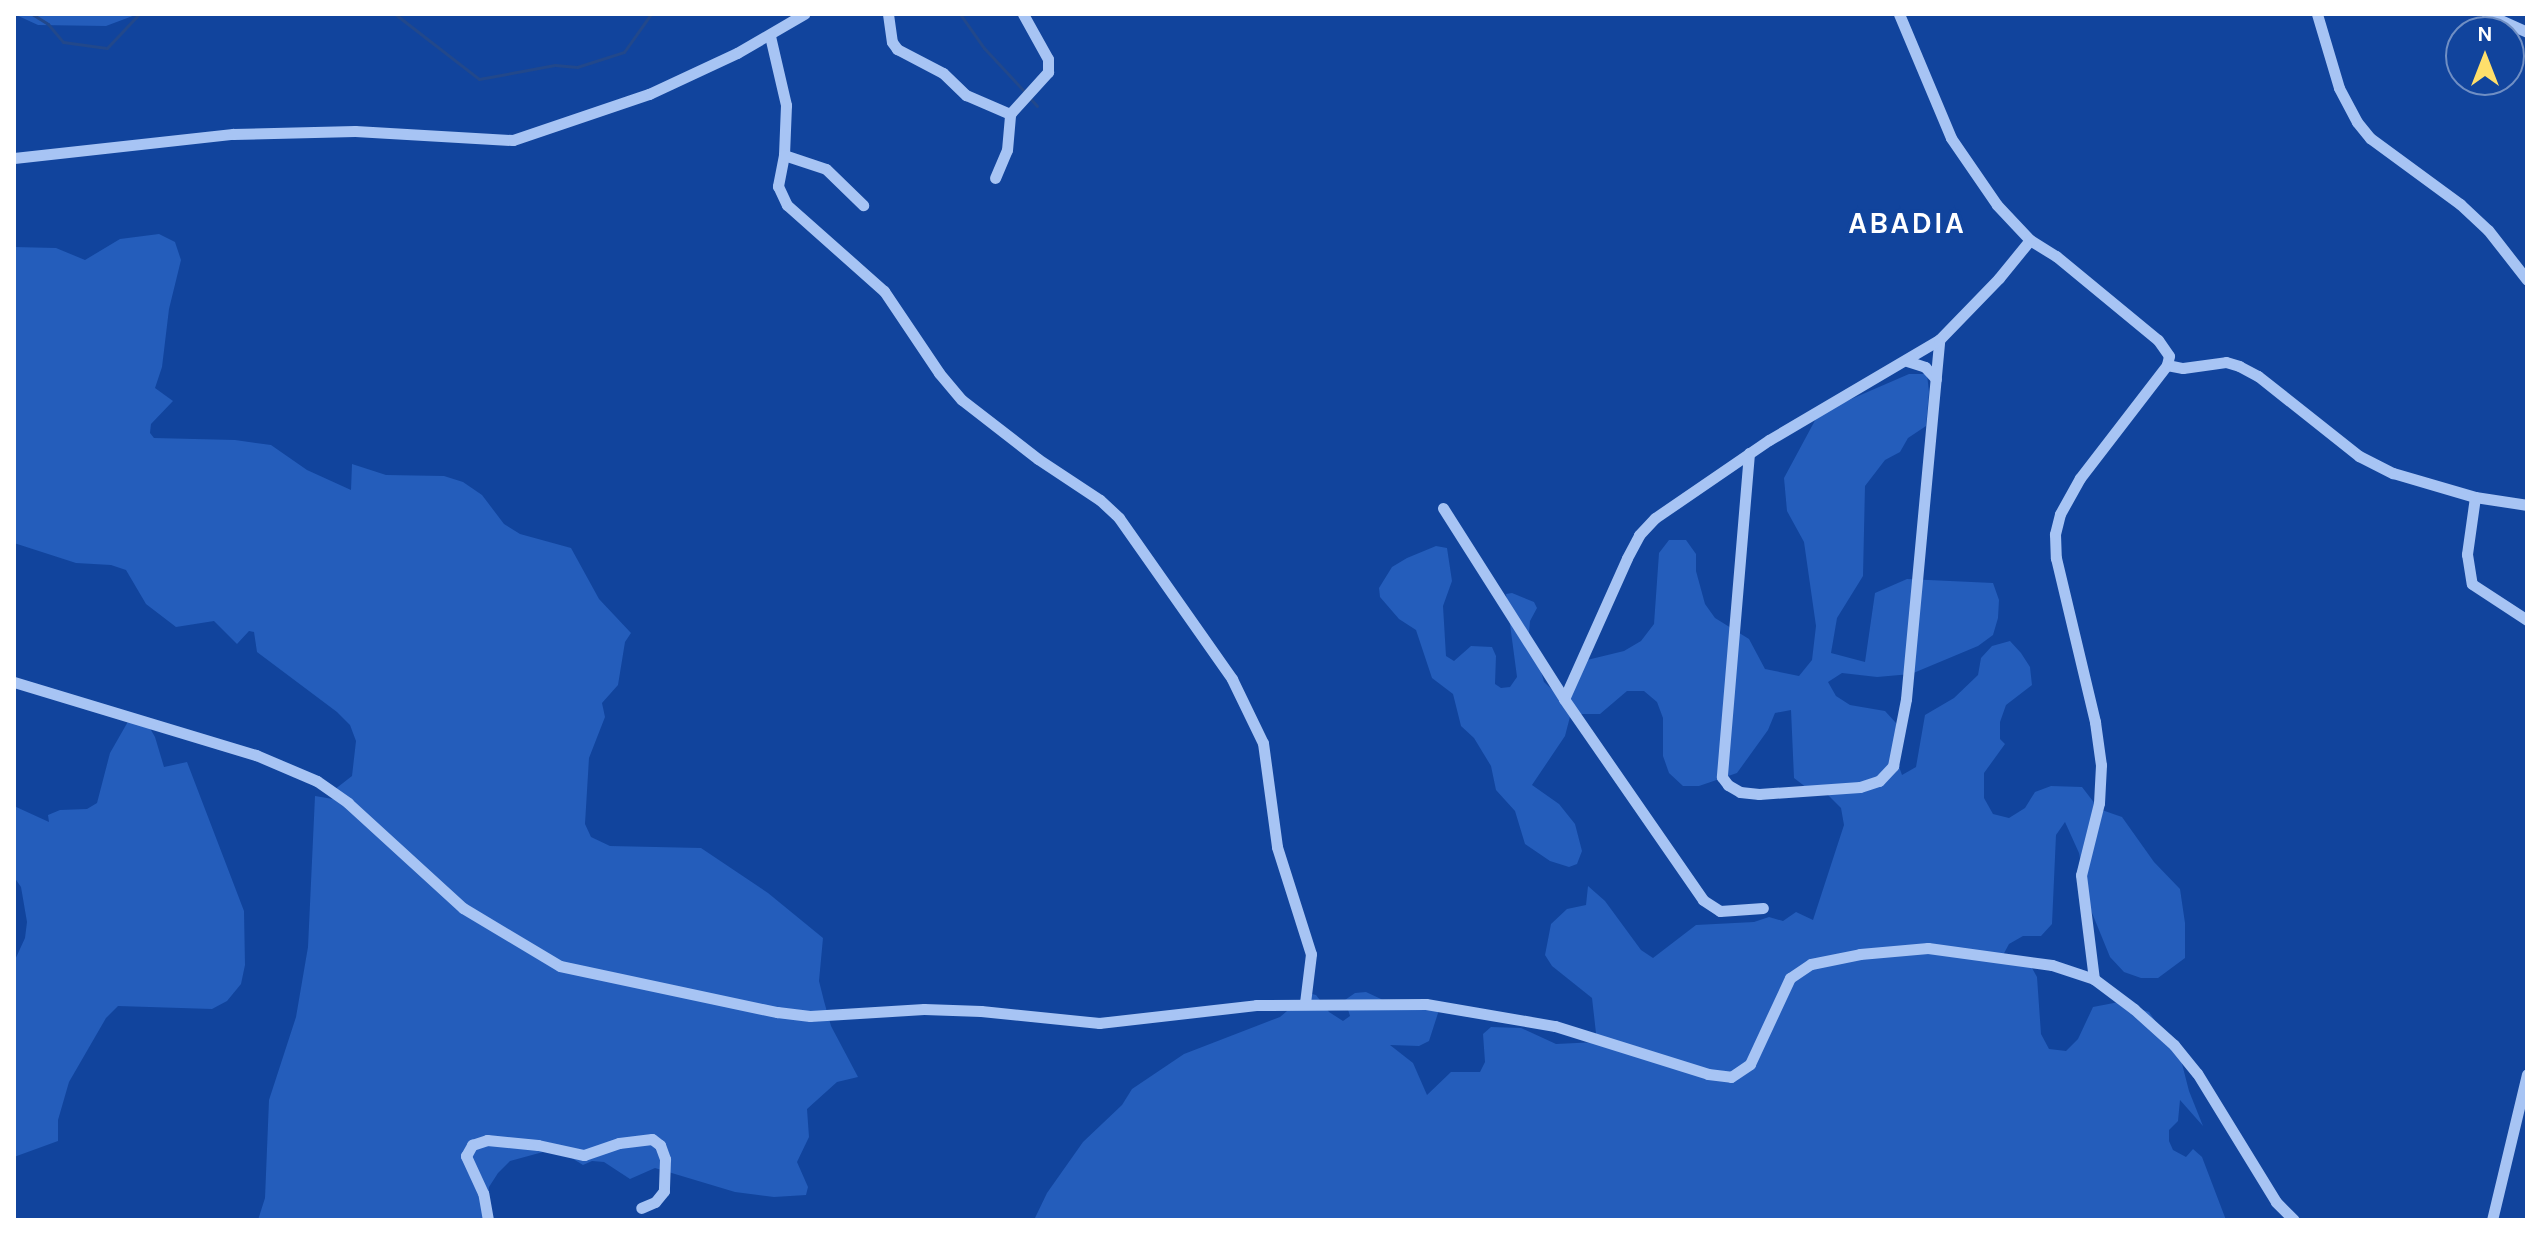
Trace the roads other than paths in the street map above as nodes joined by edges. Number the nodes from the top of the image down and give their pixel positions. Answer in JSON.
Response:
{"nodes":[{"id":1,"x":804,"y":14,"type":"edge"},
{"id":2,"x":888,"y":14,"type":"edge"},
{"id":3,"x":1023,"y":14,"type":"edge"},
{"id":4,"x":1899,"y":14,"type":"edge"},
{"id":5,"x":2317,"y":14,"type":"edge"},
{"id":6,"x":2487,"y":14,"type":"edge"},
{"id":7,"x":2527,"y":32,"type":"edge"},
{"id":8,"x":770,"y":36,"type":"junction"},
{"id":9,"x":1010,"y":114,"type":"junction"},
{"id":10,"x":784,"y":155,"type":"junction"},
{"id":11,"x":14,"y":158,"type":"edge"},
{"id":12,"x":995,"y":178,"type":"dead end"},
{"id":13,"x":863,"y":205,"type":"dead end"},
{"id":14,"x":2030,"y":240,"type":"junction"},
{"id":15,"x":2527,"y":280,"type":"edge"},
{"id":16,"x":1939,"y":340,"type":"junction"},
{"id":17,"x":1907,"y":361,"type":"junction"},
{"id":18,"x":2167,"y":365,"type":"junction"},
{"id":19,"x":1936,"y":379,"type":"junction"},
{"id":20,"x":1749,"y":453,"type":"junction"},
{"id":21,"x":2475,"y":497,"type":"junction"},
{"id":22,"x":2527,"y":505,"type":"edge"},
{"id":23,"x":1443,"y":508,"type":"dead end"},
{"id":24,"x":2527,"y":620,"type":"edge"},
{"id":25,"x":14,"y":682,"type":"edge"},
{"id":26,"x":1564,"y":699,"type":"junction"},
{"id":27,"x":1763,"y":908,"type":"dead end"},
{"id":28,"x":2094,"y":979,"type":"junction"},
{"id":29,"x":1305,"y":1003,"type":"junction"},
{"id":30,"x":2527,"y":1074,"type":"edge"},
{"id":31,"x":641,"y":1208,"type":"dead end"},
{"id":32,"x":488,"y":1220,"type":"edge"},
{"id":33,"x":2294,"y":1220,"type":"edge"},
{"id":34,"x":2492,"y":1220,"type":"edge"}],
"edges":[{"from":1,"to":8,"type":"street"},
{"from":2,"to":9,"type":"street"},
{"from":3,"to":9,"type":"street"},
{"from":4,"to":14,"type":"street"},
{"from":5,"to":15,"type":"street"},
{"from":6,"to":7,"type":"street"},
{"from":8,"to":10,"type":"street"},
{"from":8,"to":11,"type":"street"},
{"from":9,"to":12,"type":"street"},
{"from":10,"to":13,"type":"street"},
{"from":10,"to":29,"type":"street"},
{"from":14,"to":16,"type":"street"},
{"from":14,"to":18,"type":"street"},
{"from":16,"to":17,"type":"street"},
{"from":16,"to":19,"type":"street"},
{"from":17,"to":19,"type":"street"},
{"from":17,"to":20,"type":"street"},
{"from":18,"to":21,"type":"street"},
{"from":18,"to":28,"type":"street"},
{"from":19,"to":20,"type":"street"},
{"from":20,"to":26,"type":"street"},
{"from":21,"to":22,"type":"street"},
{"from":21,"to":24,"type":"street"},
{"from":23,"to":26,"type":"street"},
{"from":25,"to":29,"type":"street"},
{"from":26,"to":27,"type":"street"},
{"from":28,"to":29,"type":"street"},
{"from":28,"to":33,"type":"street"},
{"from":30,"to":34,"type":"street"},
{"from":31,"to":32,"type":"street"}]}
